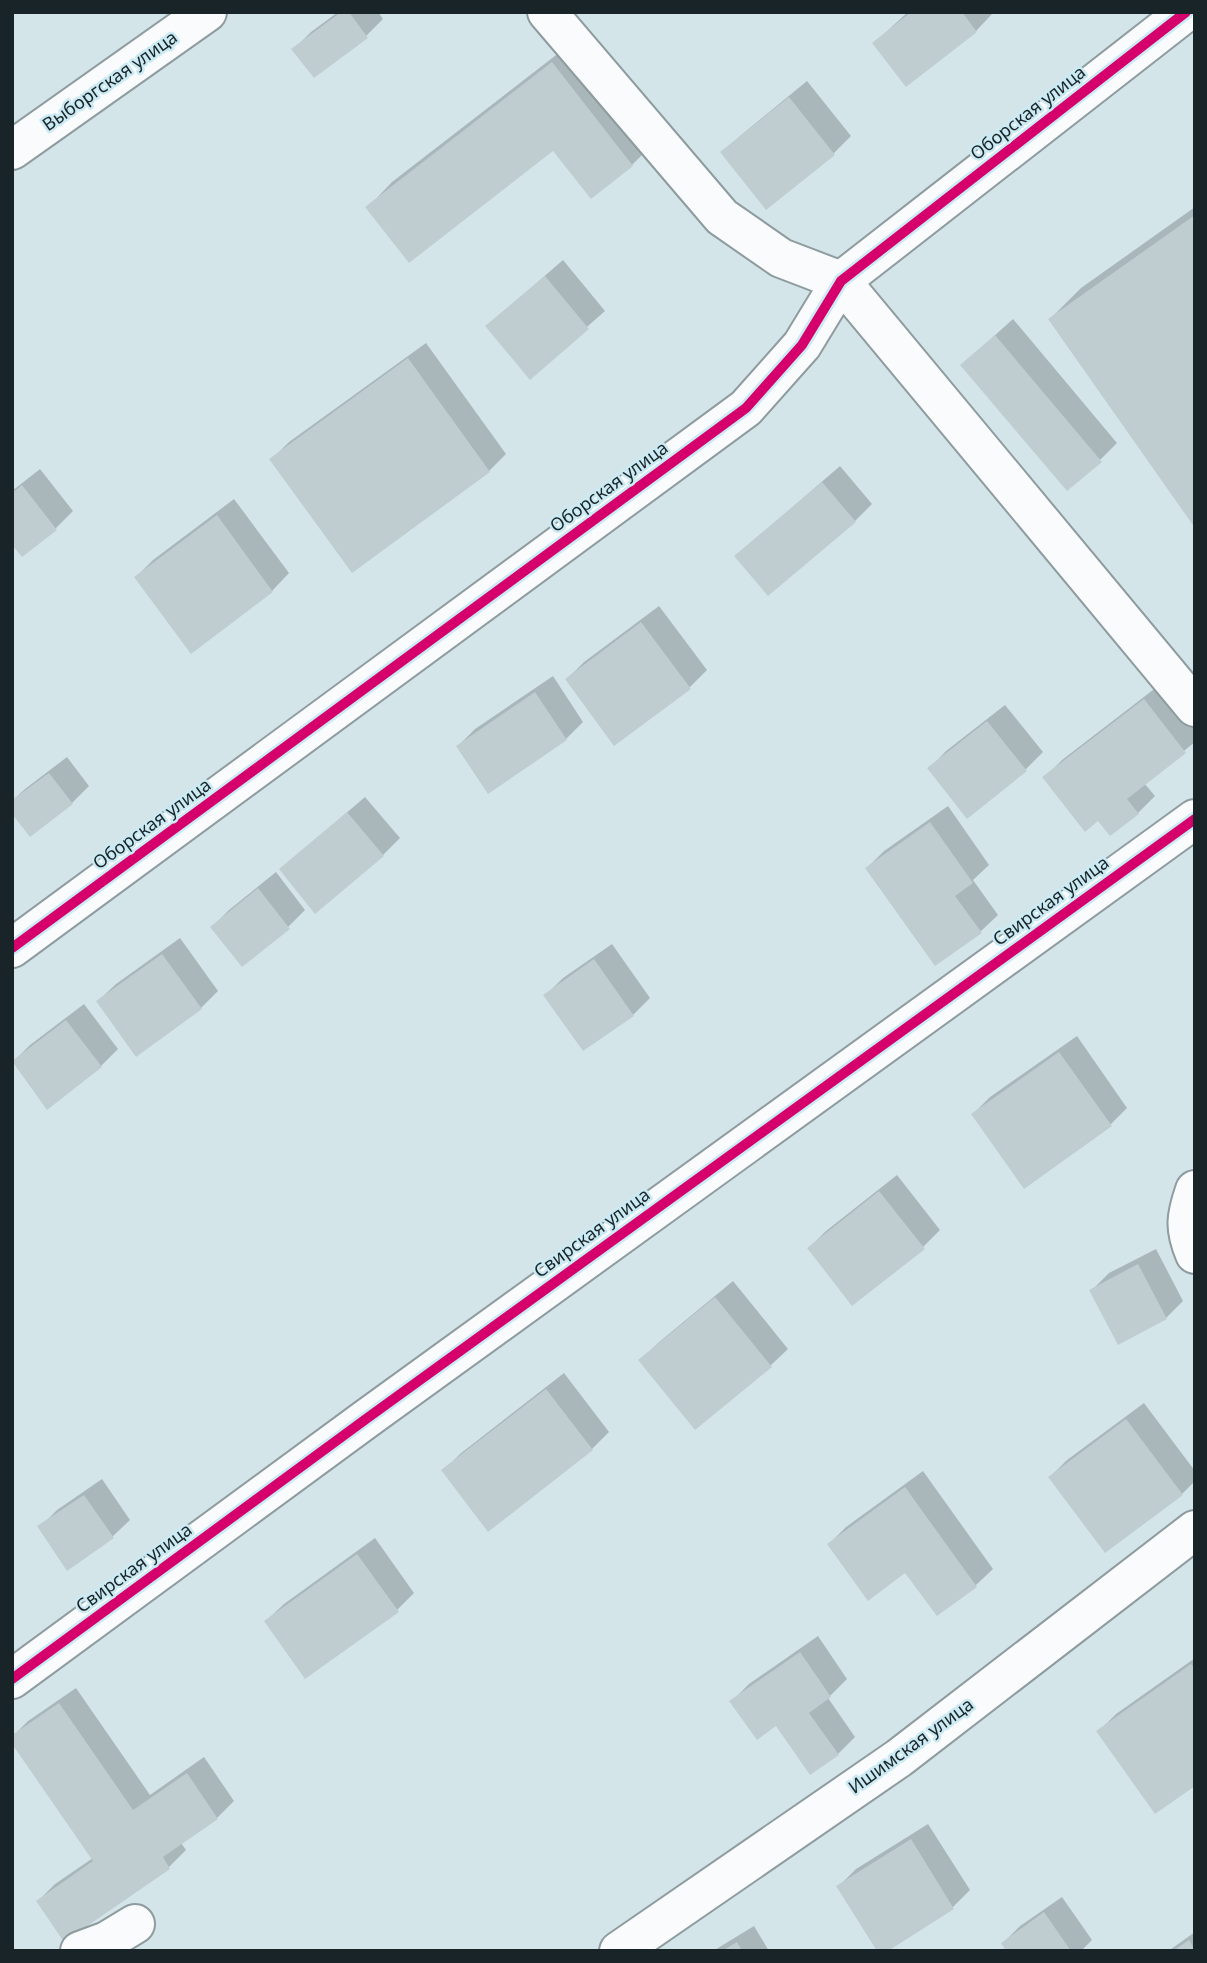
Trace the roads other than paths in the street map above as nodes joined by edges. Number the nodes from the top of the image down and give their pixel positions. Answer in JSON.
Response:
{"nodes":[{"id":1,"x":207,"y":12,"type":"edge"},
{"id":2,"x":547,"y":12,"type":"edge"},
{"id":3,"x":1186,"y":12,"type":"edge"},
{"id":4,"x":12,"y":150,"type":"edge"},
{"id":5,"x":841,"y":281,"type":"junction"},
{"id":6,"x":1195,"y":707,"type":"edge"},
{"id":7,"x":1195,"y":819,"type":"edge"},
{"id":8,"x":12,"y":948,"type":"edge"},
{"id":9,"x":1195,"y":1190,"type":"edge"},
{"id":10,"x":1195,"y":1254,"type":"edge"},
{"id":11,"x":1195,"y":1530,"type":"edge"},
{"id":12,"x":12,"y":1679,"type":"edge"},
{"id":13,"x":135,"y":1924,"type":"dead end"},
{"id":14,"x":80,"y":1951,"type":"edge"},
{"id":15,"x":619,"y":1951,"type":"edge"}],
"edges":[{"from":1,"to":4,"type":"street","name":"Выборгская улица"},
{"from":2,"to":5,"type":"street"},
{"from":3,"to":5,"type":"street","name":"Оборская улица"},
{"from":5,"to":6,"type":"street"},
{"from":5,"to":8,"type":"street","name":"Оборская улица"},
{"from":7,"to":12,"type":"street","name":"Свирская улица"},
{"from":9,"to":10,"type":"street"},
{"from":11,"to":15,"type":"street","name":"Ишимская улица"},
{"from":13,"to":14,"type":"street"}]}
